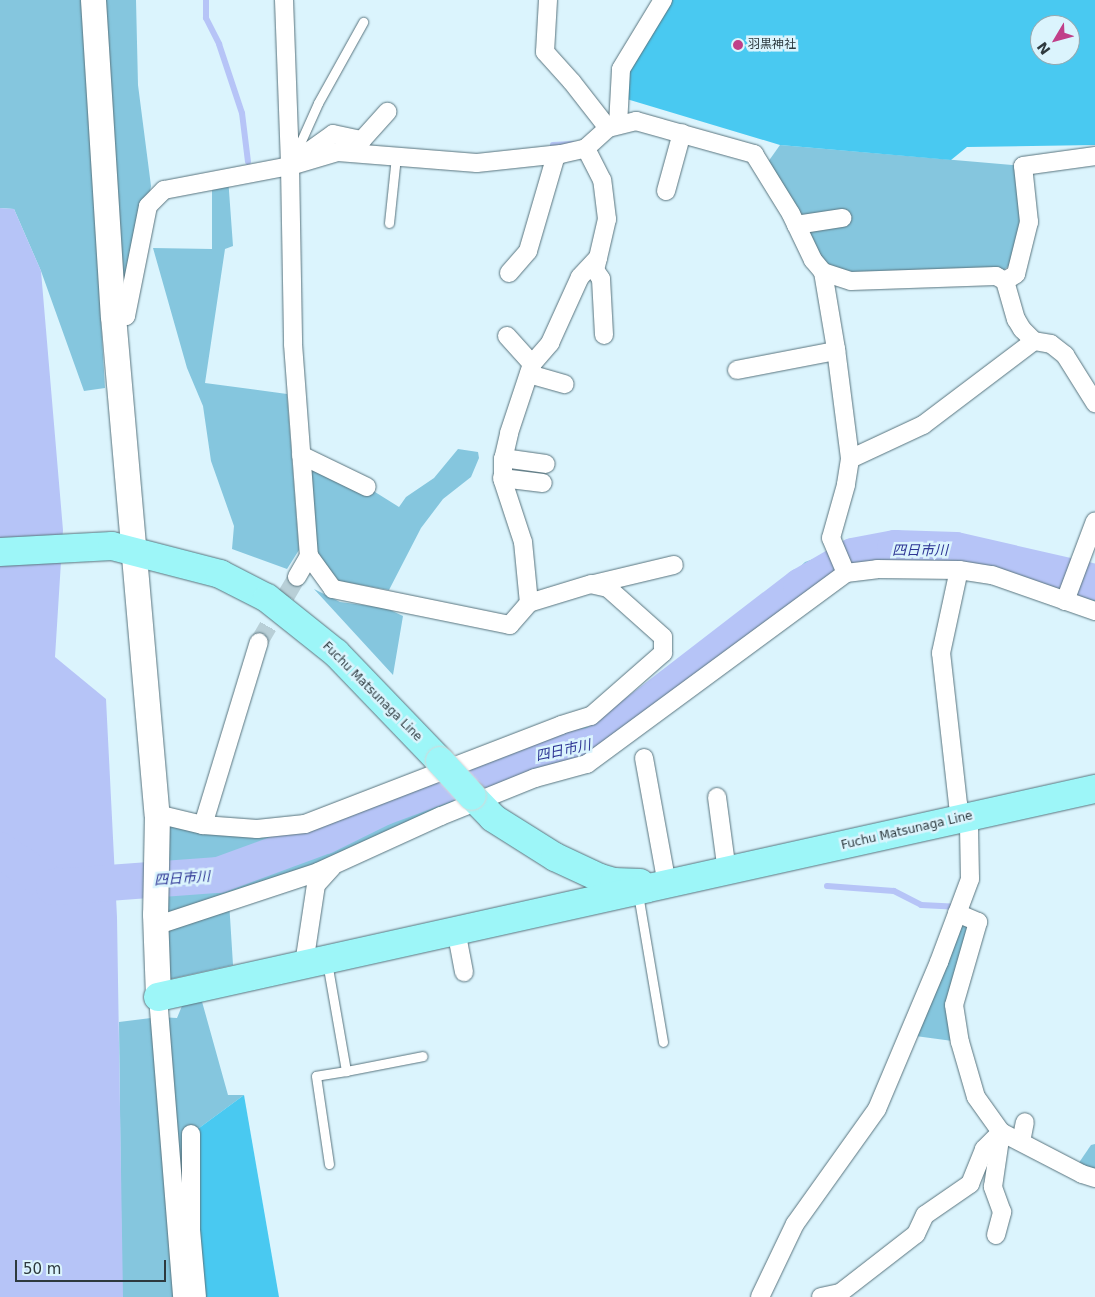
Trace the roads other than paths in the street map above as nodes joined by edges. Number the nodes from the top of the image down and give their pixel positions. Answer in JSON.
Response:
{"nodes":[{"id":1,"x":93,"y":0,"type":"edge"},
{"id":2,"x":284,"y":0,"type":"edge"},
{"id":3,"x":548,"y":0,"type":"edge"},
{"id":4,"x":663,"y":0,"type":"edge"},
{"id":5,"x":363,"y":22,"type":"dead end"},
{"id":6,"x":387,"y":112,"type":"dead end"},
{"id":7,"x":613,"y":126,"type":"junction"},
{"id":8,"x":682,"y":134,"type":"junction"},
{"id":9,"x":586,"y":148,"type":"junction"},
{"id":10,"x":556,"y":154,"type":"junction"},
{"id":11,"x":396,"y":156,"type":"junction"},
{"id":12,"x":1095,"y":156,"type":"edge"},
{"id":13,"x":290,"y":166,"type":"junction"},
{"id":14,"x":666,"y":191,"type":"dead end"},
{"id":15,"x":842,"y":218,"type":"dead end"},
{"id":16,"x":390,"y":222,"type":"dead end"},
{"id":17,"x":796,"y":225,"type":"junction"},
{"id":18,"x":598,"y":258,"type":"junction"},
{"id":19,"x":823,"y":272,"type":"junction"},
{"id":20,"x":509,"y":273,"type":"dead end"},
{"id":21,"x":1005,"y":281,"type":"junction"},
{"id":22,"x":113,"y":316,"type":"junction"},
{"id":23,"x":604,"y":335,"type":"dead end"},
{"id":24,"x":507,"y":336,"type":"dead end"},
{"id":25,"x":1034,"y":340,"type":"junction"},
{"id":26,"x":836,"y":351,"type":"junction"},
{"id":27,"x":530,"y":369,"type":"junction"},
{"id":28,"x":737,"y":370,"type":"dead end"},
{"id":29,"x":565,"y":384,"type":"dead end"},
{"id":30,"x":1095,"y":403,"type":"edge"},
{"id":31,"x":301,"y":455,"type":"junction"},
{"id":32,"x":503,"y":458,"type":"junction"},
{"id":33,"x":850,"y":459,"type":"junction"},
{"id":34,"x":546,"y":464,"type":"dead end"},
{"id":35,"x":502,"y":478,"type":"junction"},
{"id":36,"x":543,"y":483,"type":"dead end"},
{"id":37,"x":367,"y":487,"type":"dead end"},
{"id":38,"x":1095,"y":521,"type":"edge"},
{"id":39,"x":123,"y":548,"type":"junction"},
{"id":40,"x":0,"y":552,"type":"edge"},
{"id":41,"x":309,"y":556,"type":"junction"},
{"id":42,"x":674,"y":565,"type":"dead end"},
{"id":43,"x":960,"y":570,"type":"junction"},
{"id":44,"x":846,"y":573,"type":"junction"},
{"id":45,"x":297,"y":577,"type":"tunnel mouth"},
{"id":46,"x":591,"y":584,"type":"junction"},
{"id":47,"x":1072,"y":586,"type":"junction"},
{"id":48,"x":529,"y":603,"type":"junction"},
{"id":49,"x":1095,"y":611,"type":"edge"},
{"id":50,"x":259,"y":642,"type":"tunnel mouth"},
{"id":51,"x":644,"y":758,"type":"dead end"},
{"id":52,"x":1095,"y":789,"type":"edge"},
{"id":53,"x":717,"y":797,"type":"dead end"},
{"id":54,"x":475,"y":798,"type":"junction"},
{"id":55,"x":157,"y":814,"type":"junction"},
{"id":56,"x":964,"y":817,"type":"junction"},
{"id":57,"x":203,"y":825,"type":"junction"},
{"id":58,"x":335,"y":864,"type":"junction"},
{"id":59,"x":723,"y":873,"type":"junction"},
{"id":60,"x":667,"y":883,"type":"junction"},
{"id":61,"x":638,"y":891,"type":"junction"},
{"id":62,"x":957,"y":913,"type":"junction"},
{"id":63,"x":155,"y":920,"type":"junction"},
{"id":64,"x":456,"y":930,"type":"junction"},
{"id":65,"x":315,"y":962,"type":"junction"},
{"id":66,"x":464,"y":972,"type":"dead end"},
{"id":67,"x":158,"y":998,"type":"junction"},
{"id":68,"x":663,"y":1042,"type":"dead end"},
{"id":69,"x":423,"y":1056,"type":"dead end"},
{"id":70,"x":346,"y":1071,"type":"junction"},
{"id":71,"x":1025,"y":1122,"type":"dead end"},
{"id":72,"x":1001,"y":1132,"type":"junction"},
{"id":73,"x":191,"y":1134,"type":"dead end"},
{"id":74,"x":1021,"y":1142,"type":"junction"},
{"id":75,"x":329,"y":1164,"type":"dead end"},
{"id":76,"x":1095,"y":1178,"type":"edge"},
{"id":77,"x":980,"y":1190,"type":"dead end"},
{"id":78,"x":996,"y":1235,"type":"dead end"},
{"id":79,"x":182,"y":1297,"type":"edge"},
{"id":80,"x":197,"y":1297,"type":"edge"},
{"id":81,"x":760,"y":1297,"type":"edge"},
{"id":82,"x":821,"y":1297,"type":"edge"}],
"edges":[{"from":1,"to":22,"type":"street"},
{"from":2,"to":13,"type":"street"},
{"from":3,"to":7,"type":"street"},
{"from":4,"to":7,"type":"street"},
{"from":5,"to":13,"type":"lane"},
{"from":6,"to":13,"type":"street"},
{"from":7,"to":8,"type":"street"},
{"from":7,"to":9,"type":"street"},
{"from":8,"to":14,"type":"street"},
{"from":8,"to":17,"type":"street"},
{"from":9,"to":10,"type":"street"},
{"from":9,"to":18,"type":"street"},
{"from":10,"to":11,"type":"street"},
{"from":10,"to":20,"type":"street"},
{"from":11,"to":13,"type":"street"},
{"from":11,"to":16,"type":"lane"},
{"from":12,"to":21,"type":"street"},
{"from":13,"to":22,"type":"street"},
{"from":13,"to":31,"type":"street"},
{"from":15,"to":17,"type":"street"},
{"from":17,"to":19,"type":"street"},
{"from":18,"to":23,"type":"street"},
{"from":18,"to":27,"type":"street"},
{"from":19,"to":21,"type":"street"},
{"from":19,"to":26,"type":"street"},
{"from":21,"to":25,"type":"street"},
{"from":22,"to":39,"type":"street"},
{"from":24,"to":27,"type":"street"},
{"from":25,"to":30,"type":"street"},
{"from":25,"to":33,"type":"street"},
{"from":26,"to":28,"type":"street"},
{"from":26,"to":33,"type":"street"},
{"from":27,"to":29,"type":"street"},
{"from":27,"to":32,"type":"street"},
{"from":31,"to":37,"type":"street"},
{"from":31,"to":41,"type":"street"},
{"from":32,"to":34,"type":"street"},
{"from":32,"to":35,"type":"street"},
{"from":33,"to":44,"type":"street"},
{"from":35,"to":36,"type":"street"},
{"from":35,"to":48,"type":"street"},
{"from":38,"to":47,"type":"street"},
{"from":39,"to":40,"type":"main road","name":"Fuchu Matsunaga Line"},
{"from":39,"to":54,"type":"main road","name":"Fuchu Matsunaga Line","bridge":true},
{"from":39,"to":55,"type":"street"},
{"from":41,"to":45,"type":"street"},
{"from":41,"to":48,"type":"street"},
{"from":42,"to":46,"type":"street"},
{"from":43,"to":44,"type":"street"},
{"from":43,"to":47,"type":"street"},
{"from":43,"to":56,"type":"street"},
{"from":44,"to":54,"type":"street"},
{"from":46,"to":48,"type":"street"},
{"from":46,"to":57,"type":"street"},
{"from":47,"to":49,"type":"street"},
{"from":50,"to":57,"type":"street"},
{"from":51,"to":60,"type":"street"},
{"from":52,"to":56,"type":"main road","name":"Fuchu Matsunaga Line"},
{"from":53,"to":59,"type":"street"},
{"from":54,"to":58,"type":"street"},
{"from":54,"to":60,"type":"main road","name":"Fuchu Matsunaga Line"},
{"from":55,"to":57,"type":"street"},
{"from":55,"to":63,"type":"street"},
{"from":56,"to":59,"type":"main road","name":"Fuchu Matsunaga Line"},
{"from":56,"to":62,"type":"street"},
{"from":58,"to":63,"type":"street"},
{"from":58,"to":65,"type":"street"},
{"from":59,"to":60,"type":"main road","name":"Fuchu Matsunaga Line"},
{"from":60,"to":61,"type":"main road","name":"Fuchu Matsunaga Line"},
{"from":61,"to":64,"type":"main road","name":"Fuchu Matsunaga Line"},
{"from":61,"to":68,"type":"lane"},
{"from":62,"to":72,"type":"street"},
{"from":62,"to":81,"type":"street"},
{"from":63,"to":67,"type":"street"},
{"from":64,"to":65,"type":"main road","name":"Fuchu Matsunaga Line"},
{"from":64,"to":66,"type":"street"},
{"from":65,"to":67,"type":"main road","name":"Fuchu Matsunaga Line"},
{"from":65,"to":70,"type":"lane"},
{"from":67,"to":79,"type":"street"},
{"from":69,"to":70,"type":"lane"},
{"from":70,"to":75,"type":"lane"},
{"from":71,"to":74,"type":"street"},
{"from":72,"to":74,"type":"street"},
{"from":72,"to":77,"type":"street"},
{"from":72,"to":78,"type":"street"},
{"from":72,"to":82,"type":"street"},
{"from":73,"to":80,"type":"street"},
{"from":74,"to":76,"type":"street"}]}
